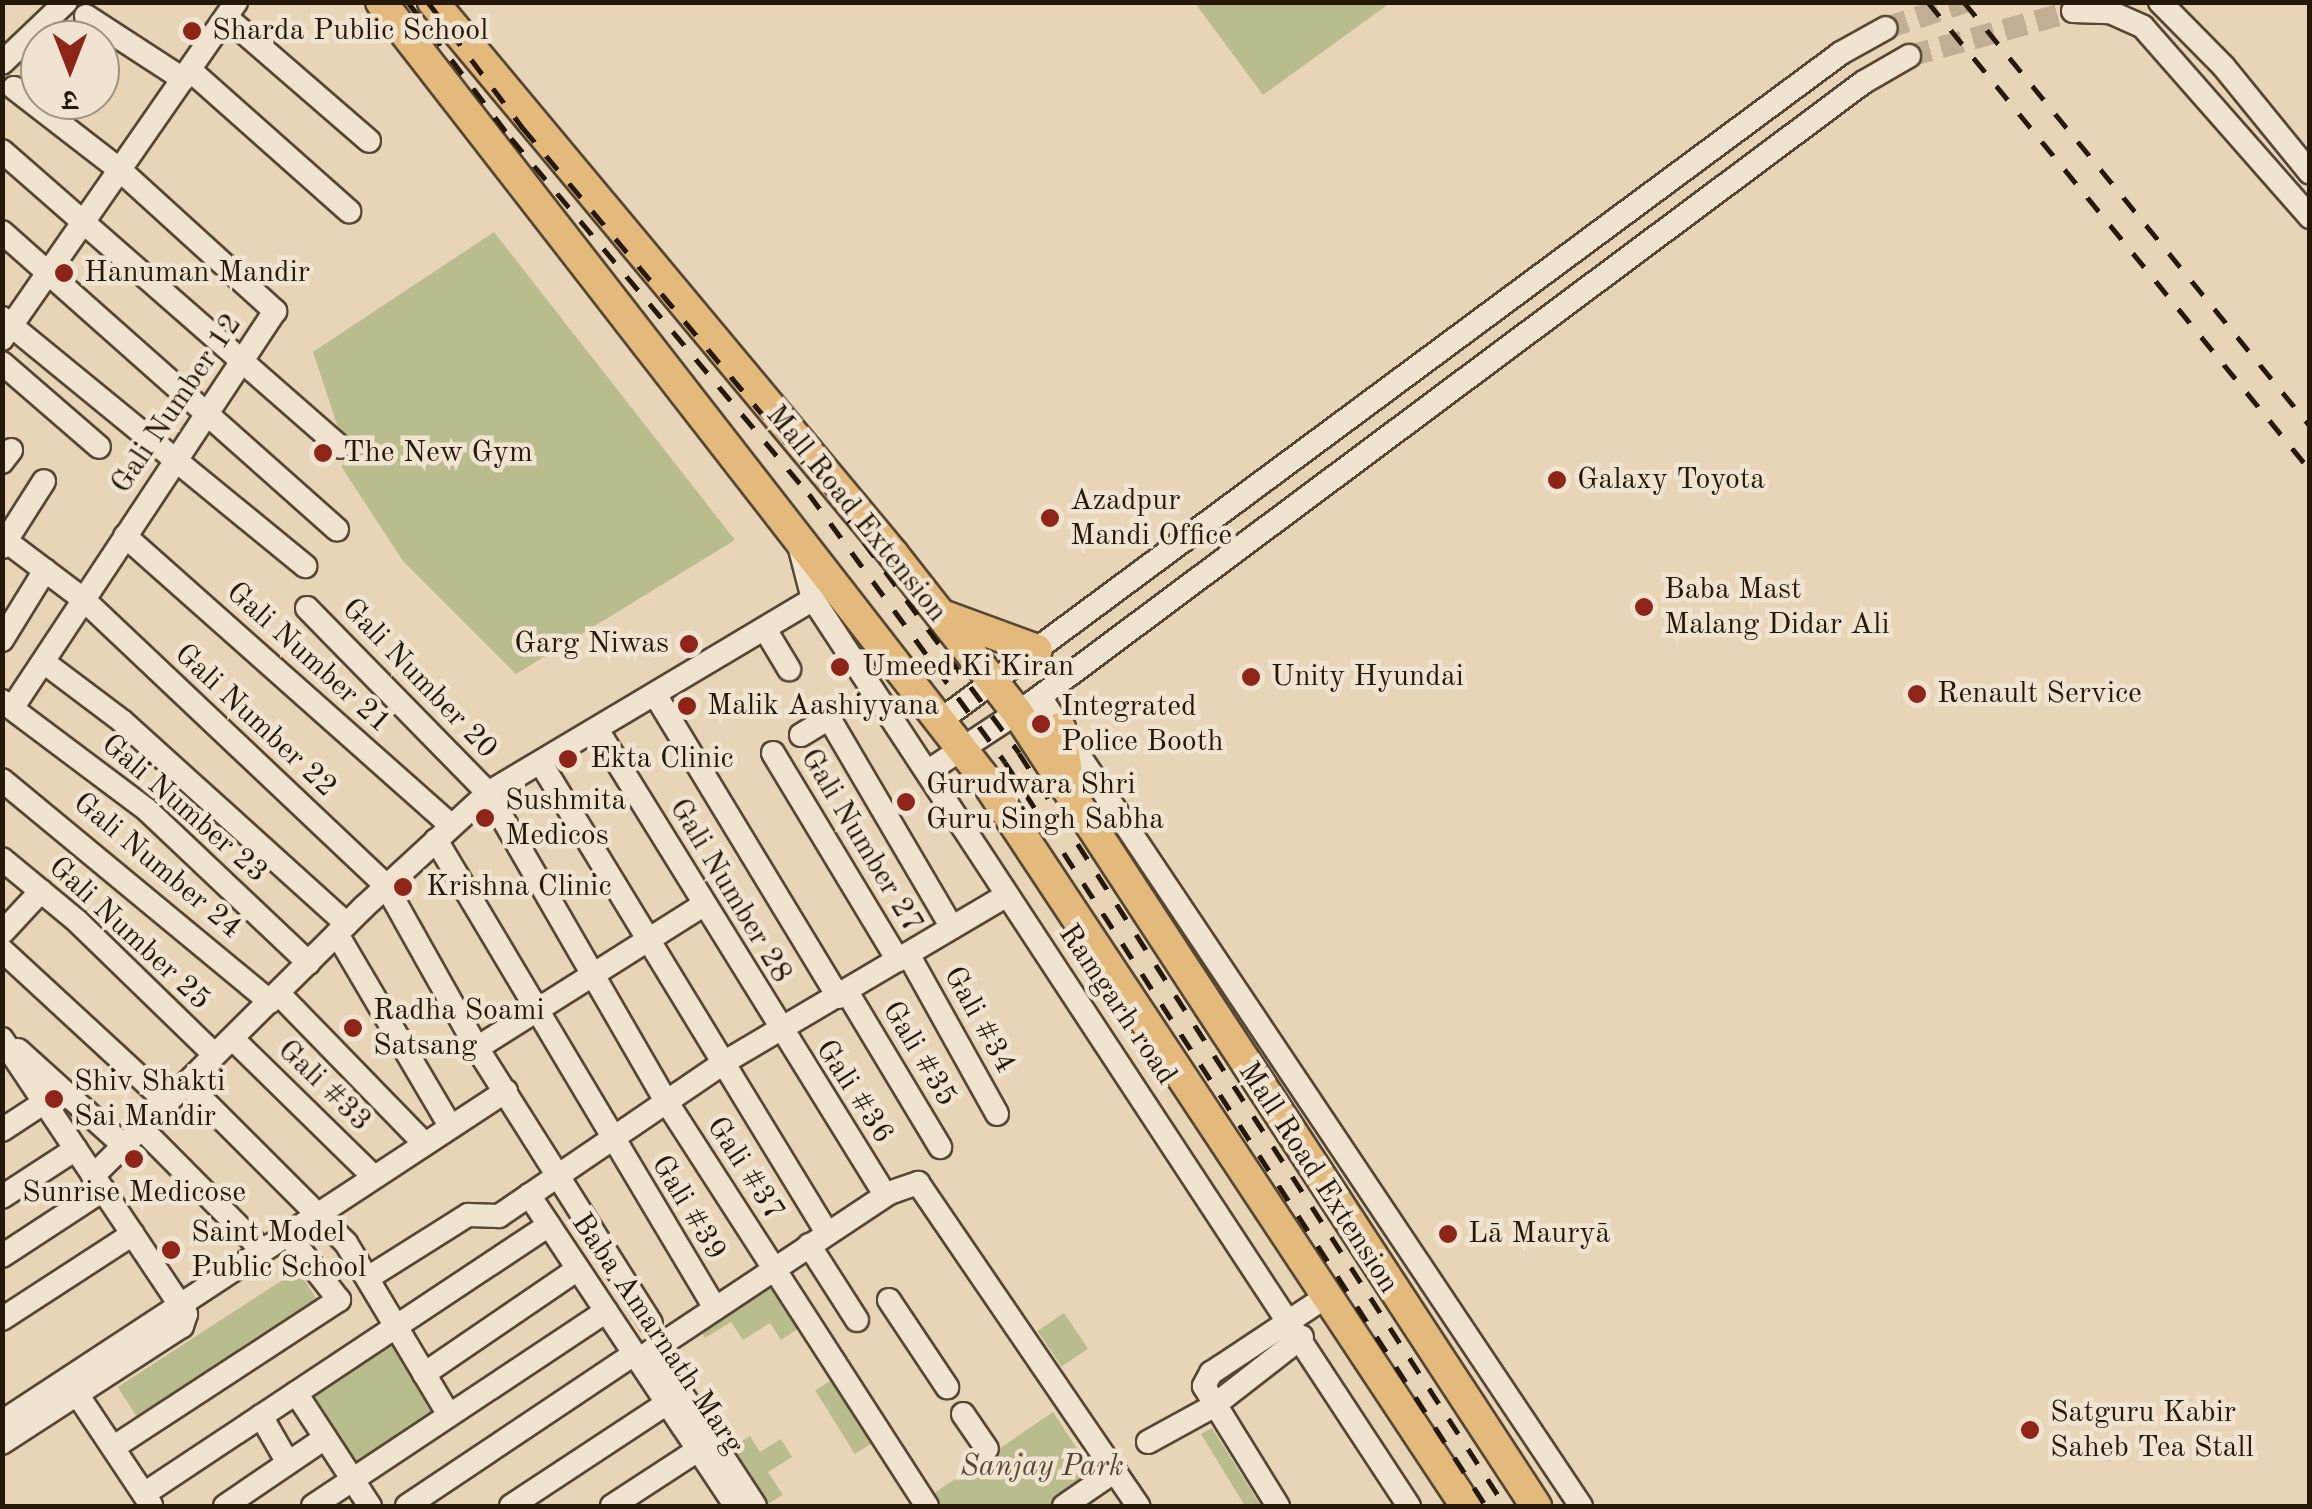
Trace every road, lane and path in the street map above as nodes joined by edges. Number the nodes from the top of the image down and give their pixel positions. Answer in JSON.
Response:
{"nodes":[{"id":1,"x":433,"y":2,"type":"edge"},
{"id":2,"x":2160,"y":2,"type":"edge"},
{"id":3,"x":394,"y":6,"type":"edge"},
{"id":4,"x":75,"y":8,"type":"edge"},
{"id":5,"x":231,"y":10,"type":"edge"},
{"id":6,"x":2073,"y":10,"type":"dead end"},
{"id":7,"x":1886,"y":28,"type":"tunnel mouth"},
{"id":8,"x":1909,"y":56,"type":"tunnel mouth"},
{"id":9,"x":2,"y":63,"type":"edge"},
{"id":10,"x":187,"y":75,"type":"junction"},
{"id":11,"x":14,"y":88,"type":"dead end"},
{"id":12,"x":369,"y":141,"type":"dead end"},
{"id":13,"x":2,"y":151,"type":"edge"},
{"id":14,"x":120,"y":170,"type":"junction"},
{"id":15,"x":2310,"y":173,"type":"edge"},
{"id":16,"x":350,"y":210,"type":"dead end"},
{"id":17,"x":2310,"y":218,"type":"edge"},
{"id":18,"x":85,"y":220,"type":"junction"},
{"id":19,"x":2,"y":232,"type":"edge"},
{"id":20,"x":50,"y":270,"type":"junction"},
{"id":21,"x":5,"y":328,"type":"edge"},
{"id":22,"x":2,"y":363,"type":"edge"},
{"id":23,"x":246,"y":363,"type":"junction"},
{"id":24,"x":208,"y":412,"type":"junction"},
{"id":25,"x":340,"y":446,"type":"dead end"},
{"id":26,"x":100,"y":447,"type":"dead end"},
{"id":27,"x":174,"y":462,"type":"junction"},
{"id":28,"x":44,"y":481,"type":"dead end"},
{"id":29,"x":795,"y":528,"type":"junction"},
{"id":30,"x":338,"y":529,"type":"dead end"},
{"id":31,"x":125,"y":536,"type":"junction"},
{"id":32,"x":4,"y":542,"type":"edge"},
{"id":33,"x":305,"y":566,"type":"dead end"},
{"id":34,"x":45,"y":570,"type":"junction"},
{"id":35,"x":83,"y":599,"type":"junction"},
{"id":36,"x":813,"y":600,"type":"junction"},
{"id":37,"x":307,"y":608,"type":"dead end"},
{"id":38,"x":935,"y":612,"type":"junction"},
{"id":39,"x":765,"y":629,"type":"junction"},
{"id":40,"x":2,"y":640,"type":"edge"},
{"id":41,"x":1037,"y":650,"type":"junction"},
{"id":42,"x":45,"y":662,"type":"junction"},
{"id":43,"x":790,"y":669,"type":"dead end"},
{"id":44,"x":993,"y":682,"type":"junction"},
{"id":45,"x":656,"y":696,"type":"junction"},
{"id":46,"x":8,"y":704,"type":"edge"},
{"id":47,"x":1028,"y":705,"type":"junction"},
{"id":48,"x":941,"y":720,"type":"junction"},
{"id":49,"x":1060,"y":728,"type":"junction"},
{"id":50,"x":598,"y":731,"type":"junction"},
{"id":51,"x":801,"y":735,"type":"dead end"},
{"id":52,"x":961,"y":747,"type":"junction"},
{"id":53,"x":773,"y":753,"type":"dead end"},
{"id":54,"x":542,"y":765,"type":"junction"},
{"id":55,"x":930,"y":770,"type":"junction"},
{"id":56,"x":2,"y":780,"type":"edge"},
{"id":57,"x":488,"y":794,"type":"junction"},
{"id":58,"x":1072,"y":801,"type":"junction"},
{"id":59,"x":444,"y":833,"type":"junction"},
{"id":60,"x":2,"y":860,"type":"edge"},
{"id":61,"x":1163,"y":874,"type":"junction"},
{"id":62,"x":386,"y":886,"type":"junction"},
{"id":63,"x":41,"y":891,"type":"junction"},
{"id":64,"x":1007,"y":894,"type":"junction"},
{"id":65,"x":1131,"y":895,"type":"junction"},
{"id":66,"x":703,"y":905,"type":"junction"},
{"id":67,"x":952,"y":928,"type":"junction"},
{"id":68,"x":342,"y":929,"type":"junction"},
{"id":69,"x":3,"y":932,"type":"edge"},
{"id":70,"x":648,"y":942,"type":"junction"},
{"id":71,"x":2,"y":950,"type":"edge"},
{"id":72,"x":903,"y":958,"type":"junction"},
{"id":73,"x":309,"y":962,"type":"junction"},
{"id":74,"x":592,"y":978,"type":"junction"},
{"id":75,"x":843,"y":994,"type":"junction"},
{"id":76,"x":274,"y":997,"type":"junction"},
{"id":77,"x":534,"y":1011,"type":"junction"},
{"id":78,"x":779,"y":1031,"type":"junction"},
{"id":79,"x":233,"y":1039,"type":"junction"},
{"id":80,"x":477,"y":1048,"type":"junction"},
{"id":81,"x":6,"y":1052,"type":"edge"},
{"id":82,"x":214,"y":1054,"type":"junction"},
{"id":83,"x":724,"y":1064,"type":"junction"},
{"id":84,"x":187,"y":1084,"type":"junction"},
{"id":85,"x":506,"y":1091,"type":"junction"},
{"id":86,"x":666,"y":1101,"type":"junction"},
{"id":87,"x":44,"y":1102,"type":"junction"},
{"id":88,"x":168,"y":1103,"type":"junction"},
{"id":89,"x":997,"y":1114,"type":"dead end"},
{"id":90,"x":450,"y":1126,"type":"junction"},
{"id":91,"x":142,"y":1128,"type":"junction"},
{"id":92,"x":2,"y":1130,"type":"edge"},
{"id":93,"x":611,"y":1138,"type":"junction"},
{"id":94,"x":424,"y":1143,"type":"junction"},
{"id":95,"x":123,"y":1145,"type":"junction"},
{"id":96,"x":940,"y":1148,"type":"dead end"},
{"id":97,"x":76,"y":1149,"type":"junction"},
{"id":98,"x":556,"y":1175,"type":"junction"},
{"id":99,"x":373,"y":1176,"type":"junction"},
{"id":100,"x":98,"y":1183,"type":"junction"},
{"id":101,"x":879,"y":1185,"type":"dead end"},
{"id":102,"x":529,"y":1194,"type":"junction"},
{"id":103,"x":2,"y":1197,"type":"edge"},
{"id":104,"x":314,"y":1214,"type":"junction"},
{"id":105,"x":549,"y":1225,"type":"junction"},
{"id":106,"x":286,"y":1232,"type":"junction"},
{"id":107,"x":133,"y":1234,"type":"junction"},
{"id":108,"x":816,"y":1236,"type":"junction"},
{"id":109,"x":261,"y":1249,"type":"junction"},
{"id":110,"x":2,"y":1256,"type":"edge"},
{"id":111,"x":578,"y":1269,"type":"junction"},
{"id":112,"x":773,"y":1269,"type":"junction"},
{"id":113,"x":371,"y":1276,"type":"junction"},
{"id":114,"x":1326,"y":1296,"type":"junction"},
{"id":115,"x":889,"y":1300,"type":"dead end"},
{"id":116,"x":714,"y":1308,"type":"junction"},
{"id":117,"x":606,"y":1310,"type":"junction"},
{"id":118,"x":183,"y":1313,"type":"junction"},
{"id":119,"x":2,"y":1318,"type":"edge"},
{"id":120,"x":857,"y":1320,"type":"dead end"},
{"id":121,"x":651,"y":1323,"type":"dead end"},
{"id":122,"x":396,"y":1326,"type":"junction"},
{"id":123,"x":1296,"y":1329,"type":"junction"},
{"id":124,"x":642,"y":1354,"type":"junction"},
{"id":125,"x":424,"y":1374,"type":"junction"},
{"id":126,"x":72,"y":1387,"type":"junction"},
{"id":127,"x":946,"y":1387,"type":"dead end"},
{"id":128,"x":296,"y":1393,"type":"junction"},
{"id":129,"x":667,"y":1403,"type":"junction"},
{"id":130,"x":1212,"y":1407,"type":"junction"},
{"id":131,"x":1517,"y":1409,"type":"junction"},
{"id":132,"x":963,"y":1414,"type":"dead end"},
{"id":133,"x":260,"y":1416,"type":"junction"},
{"id":134,"x":449,"y":1416,"type":"junction"},
{"id":135,"x":2,"y":1422,"type":"edge"},
{"id":136,"x":1485,"y":1429,"type":"junction"},
{"id":137,"x":325,"y":1438,"type":"junction"},
{"id":138,"x":1148,"y":1442,"type":"dead end"},
{"id":139,"x":2,"y":1443,"type":"edge"},
{"id":140,"x":114,"y":1446,"type":"junction"},
{"id":141,"x":987,"y":1449,"type":"dead end"},
{"id":142,"x":698,"y":1450,"type":"junction"},
{"id":143,"x":288,"y":1464,"type":"junction"},
{"id":144,"x":1115,"y":1471,"type":"junction"},
{"id":145,"x":352,"y":1481,"type":"junction"},
{"id":146,"x":148,"y":1500,"type":"edge"},
{"id":147,"x":726,"y":1503,"type":"edge"},
{"id":148,"x":225,"y":1506,"type":"edge"},
{"id":149,"x":313,"y":1506,"type":"edge"},
{"id":150,"x":370,"y":1506,"type":"edge"},
{"id":151,"x":407,"y":1506,"type":"edge"},
{"id":152,"x":511,"y":1506,"type":"edge"},
{"id":153,"x":612,"y":1506,"type":"edge"},
{"id":154,"x":755,"y":1506,"type":"edge"},
{"id":155,"x":927,"y":1506,"type":"edge"},
{"id":156,"x":1064,"y":1506,"type":"edge"},
{"id":157,"x":1138,"y":1506,"type":"edge"},
{"id":158,"x":1278,"y":1506,"type":"edge"},
{"id":159,"x":1409,"y":1506,"type":"edge"},
{"id":160,"x":1466,"y":1506,"type":"edge"},
{"id":161,"x":1536,"y":1506,"type":"edge"},
{"id":162,"x":1581,"y":1506,"type":"edge"}],
"edges":[{"from":1,"to":38,"type":"main road","name":"Mall Road Extension"},
{"from":2,"to":15,"type":"street"},
{"from":3,"to":29,"type":"main road"},
{"from":4,"to":9,"type":"street"},
{"from":4,"to":10,"type":"street"},
{"from":5,"to":10,"type":"street"},
{"from":5,"to":12,"type":"street"},
{"from":6,"to":17,"type":"street"},
{"from":7,"to":41,"type":"street"},
{"from":8,"to":47,"type":"street"},
{"from":10,"to":14,"type":"street"},
{"from":10,"to":16,"type":"street"},
{"from":11,"to":14,"type":"street"},
{"from":13,"to":18,"type":"street"},
{"from":14,"to":18,"type":"street"},
{"from":14,"to":23,"type":"street","name":"Gali Number 12"},
{"from":18,"to":20,"type":"street"},
{"from":18,"to":23,"type":"street"},
{"from":19,"to":20,"type":"street"},
{"from":20,"to":21,"type":"street"},
{"from":20,"to":24,"type":"street"},
{"from":21,"to":27,"type":"street"},
{"from":22,"to":26,"type":"street"},
{"from":23,"to":24,"type":"street","name":"Gali Number 12"},
{"from":23,"to":25,"type":"street"},
{"from":24,"to":27,"type":"street","name":"Gali Number 12"},
{"from":24,"to":30,"type":"street"},
{"from":27,"to":31,"type":"street","name":"Gali Number 12"},
{"from":27,"to":33,"type":"street"},
{"from":28,"to":32,"type":"street"},
{"from":29,"to":36,"type":"street","name":"Ramgarh road"},
{"from":29,"to":48,"type":"main road"},
{"from":31,"to":35,"type":"street","name":"Gali Number 12"},
{"from":31,"to":59,"type":"street","name":"Gali Number 21"},
{"from":32,"to":34,"type":"street","name":"Gali Number 22"},
{"from":34,"to":35,"type":"street","name":"Gali Number 22"},
{"from":34,"to":40,"type":"street"},
{"from":35,"to":42,"type":"street","name":"Gali Number 12"},
{"from":35,"to":62,"type":"street","name":"Gali Number 22"},
{"from":36,"to":39,"type":"street"},
{"from":36,"to":55,"type":"street","name":"Ramgarh road"},
{"from":37,"to":57,"type":"street","name":"Gali Number 20"},
{"from":38,"to":41,"type":"main road"},
{"from":38,"to":44,"type":"main road","name":"Mall Road Extension"},
{"from":39,"to":43,"type":"street"},
{"from":39,"to":45,"type":"street"},
{"from":41,"to":44,"type":"street"},
{"from":42,"to":46,"type":"street","name":"Gali Number 12"},
{"from":42,"to":68,"type":"street"},
{"from":44,"to":47,"type":"main road","name":"Mall Road Extension"},
{"from":44,"to":48,"type":"street"},
{"from":45,"to":50,"type":"street"},
{"from":45,"to":75,"type":"street"},
{"from":46,"to":73,"type":"street","name":"Gali Number 23"},
{"from":47,"to":49,"type":"street"},
{"from":47,"to":52,"type":"street"},
{"from":47,"to":58,"type":"main road","name":"Mall Road Extension"},
{"from":48,"to":52,"type":"main road"},
{"from":49,"to":58,"type":"main road"},
{"from":49,"to":61,"type":"street"},
{"from":50,"to":54,"type":"street"},
{"from":50,"to":66,"type":"street","name":"Gali Number 28"},
{"from":51,"to":67,"type":"street"},
{"from":52,"to":55,"type":"street"},
{"from":52,"to":114,"type":"main road"},
{"from":53,"to":72,"type":"street","name":"Gali Number 27"},
{"from":54,"to":57,"type":"street"},
{"from":54,"to":70,"type":"street"},
{"from":55,"to":64,"type":"street","name":"Ramgarh road"},
{"from":56,"to":76,"type":"street","name":"Gali Number 24"},
{"from":57,"to":59,"type":"street"},
{"from":57,"to":74,"type":"street","name":"Gali Number 20"},
{"from":58,"to":65,"type":"main road","name":"Mall Road Extension"},
{"from":59,"to":62,"type":"street"},
{"from":59,"to":77,"type":"street","name":"Gali Number 21"},
{"from":60,"to":63,"type":"street","name":"Gali Number 25"},
{"from":61,"to":65,"type":"street"},
{"from":61,"to":131,"type":"street"},
{"from":62,"to":68,"type":"street"},
{"from":62,"to":80,"type":"street","name":"Gali Number 22"},
{"from":63,"to":69,"type":"street"},
{"from":63,"to":82,"type":"street","name":"Gali Number 25"},
{"from":64,"to":67,"type":"street"},
{"from":64,"to":123,"type":"street","name":"Ramgarh road"},
{"from":65,"to":136,"type":"main road","name":"Mall Road Extension"},
{"from":66,"to":70,"type":"street"},
{"from":66,"to":78,"type":"street","name":"Gali Number 28"},
{"from":67,"to":72,"type":"street"},
{"from":68,"to":73,"type":"street"},
{"from":68,"to":90,"type":"street"},
{"from":70,"to":74,"type":"street"},
{"from":70,"to":83,"type":"street","name":"Gali #37"},
{"from":71,"to":88,"type":"street"},
{"from":72,"to":75,"type":"street"},
{"from":72,"to":89,"type":"street","name":"Gali #34"},
{"from":73,"to":76,"type":"street"},
{"from":74,"to":77,"type":"street"},
{"from":74,"to":86,"type":"street"},
{"from":75,"to":78,"type":"street"},
{"from":75,"to":96,"type":"street","name":"Gali #35"},
{"from":76,"to":79,"type":"street"},
{"from":76,"to":94,"type":"street","name":"Gali Number 24"},
{"from":77,"to":80,"type":"street"},
{"from":77,"to":93,"type":"street","name":"Gali #39"},
{"from":78,"to":83,"type":"street"},
{"from":78,"to":101,"type":"street","name":"Gali #36"},
{"from":79,"to":82,"type":"street"},
{"from":79,"to":99,"type":"street","name":"Gali #33"},
{"from":80,"to":85,"type":"street","name":"Gali Number 22"},
{"from":81,"to":87,"type":"street"},
{"from":81,"to":95,"type":"street"},
{"from":82,"to":84,"type":"street"},
{"from":83,"to":86,"type":"street"},
{"from":83,"to":108,"type":"street","name":"Gali #37"},
{"from":84,"to":88,"type":"street"},
{"from":84,"to":104,"type":"street"},
{"from":85,"to":90,"type":"street"},
{"from":85,"to":98,"type":"street","name":"Gali Number 22"},
{"from":86,"to":93,"type":"street"},
{"from":86,"to":112,"type":"street","name":"Gali #37"},
{"from":87,"to":92,"type":"street"},
{"from":87,"to":97,"type":"street"},
{"from":88,"to":91,"type":"street"},
{"from":90,"to":94,"type":"street"},
{"from":91,"to":95,"type":"street"},
{"from":91,"to":109,"type":"street"},
{"from":93,"to":98,"type":"street"},
{"from":93,"to":116,"type":"street","name":"Gali #39"},
{"from":94,"to":99,"type":"street"},
{"from":95,"to":100,"type":"street"},
{"from":97,"to":100,"type":"street"},
{"from":97,"to":103,"type":"street"},
{"from":98,"to":102,"type":"street"},
{"from":98,"to":121,"type":"street","name":"Gali Number 22"},
{"from":99,"to":104,"type":"street"},
{"from":100,"to":107,"type":"street"},
{"from":100,"to":110,"type":"street"},
{"from":102,"to":105,"type":"street","name":"Baba Amarnath Marg"},
{"from":102,"to":113,"type":"street"},
{"from":104,"to":106,"type":"street"},
{"from":104,"to":113,"type":"street"},
{"from":105,"to":111,"type":"street","name":"Baba Amarnath Marg"},
{"from":105,"to":122,"type":"street"},
{"from":106,"to":109,"type":"street"},
{"from":106,"to":140,"type":"street"},
{"from":107,"to":118,"type":"street"},
{"from":107,"to":119,"type":"street"},
{"from":108,"to":112,"type":"street"},
{"from":108,"to":120,"type":"street","name":"Gali #37"},
{"from":108,"to":144,"type":"street"},
{"from":109,"to":118,"type":"street"},
{"from":111,"to":117,"type":"street","name":"Baba Amarnath Marg"},
{"from":111,"to":125,"type":"street"},
{"from":112,"to":116,"type":"street"},
{"from":112,"to":155,"type":"street","name":"Gali #37"},
{"from":113,"to":122,"type":"street"},
{"from":114,"to":123,"type":"street"},
{"from":114,"to":160,"type":"main road"},
{"from":115,"to":127,"type":"street"},
{"from":116,"to":124,"type":"street"},
{"from":117,"to":124,"type":"street","name":"Baba Amarnath Marg"},
{"from":117,"to":134,"type":"street"},
{"from":118,"to":126,"type":"street"},
{"from":122,"to":125,"type":"street"},
{"from":122,"to":128,"type":"street"},
{"from":123,"to":130,"type":"street"},
{"from":123,"to":159,"type":"street","name":"Ramgarh road"},
{"from":124,"to":129,"type":"street","name":"Baba Amarnath Marg"},
{"from":124,"to":151,"type":"street"},
{"from":124,"to":154,"type":"street"},
{"from":125,"to":134,"type":"street"},
{"from":126,"to":135,"type":"street"},
{"from":126,"to":139,"type":"street"},
{"from":126,"to":140,"type":"street"},
{"from":128,"to":133,"type":"street"},
{"from":128,"to":137,"type":"street"},
{"from":129,"to":142,"type":"street","name":"Baba Amarnath Marg"},
{"from":129,"to":152,"type":"street"},
{"from":130,"to":138,"type":"street"},
{"from":130,"to":158,"type":"street"},
{"from":131,"to":136,"type":"street"},
{"from":131,"to":162,"type":"street"},
{"from":132,"to":141,"type":"street"},
{"from":133,"to":143,"type":"street"},
{"from":133,"to":146,"type":"street"},
{"from":134,"to":145,"type":"street"},
{"from":136,"to":161,"type":"main road","name":"Mall Road Extension"},
{"from":137,"to":143,"type":"street"},
{"from":137,"to":145,"type":"street"},
{"from":140,"to":146,"type":"street"},
{"from":142,"to":147,"type":"street","name":"Baba Amarnath Marg"},
{"from":142,"to":153,"type":"street"},
{"from":143,"to":148,"type":"street"},
{"from":144,"to":156,"type":"street"},
{"from":144,"to":157,"type":"street"},
{"from":145,"to":149,"type":"street"},
{"from":145,"to":150,"type":"street"}]}
